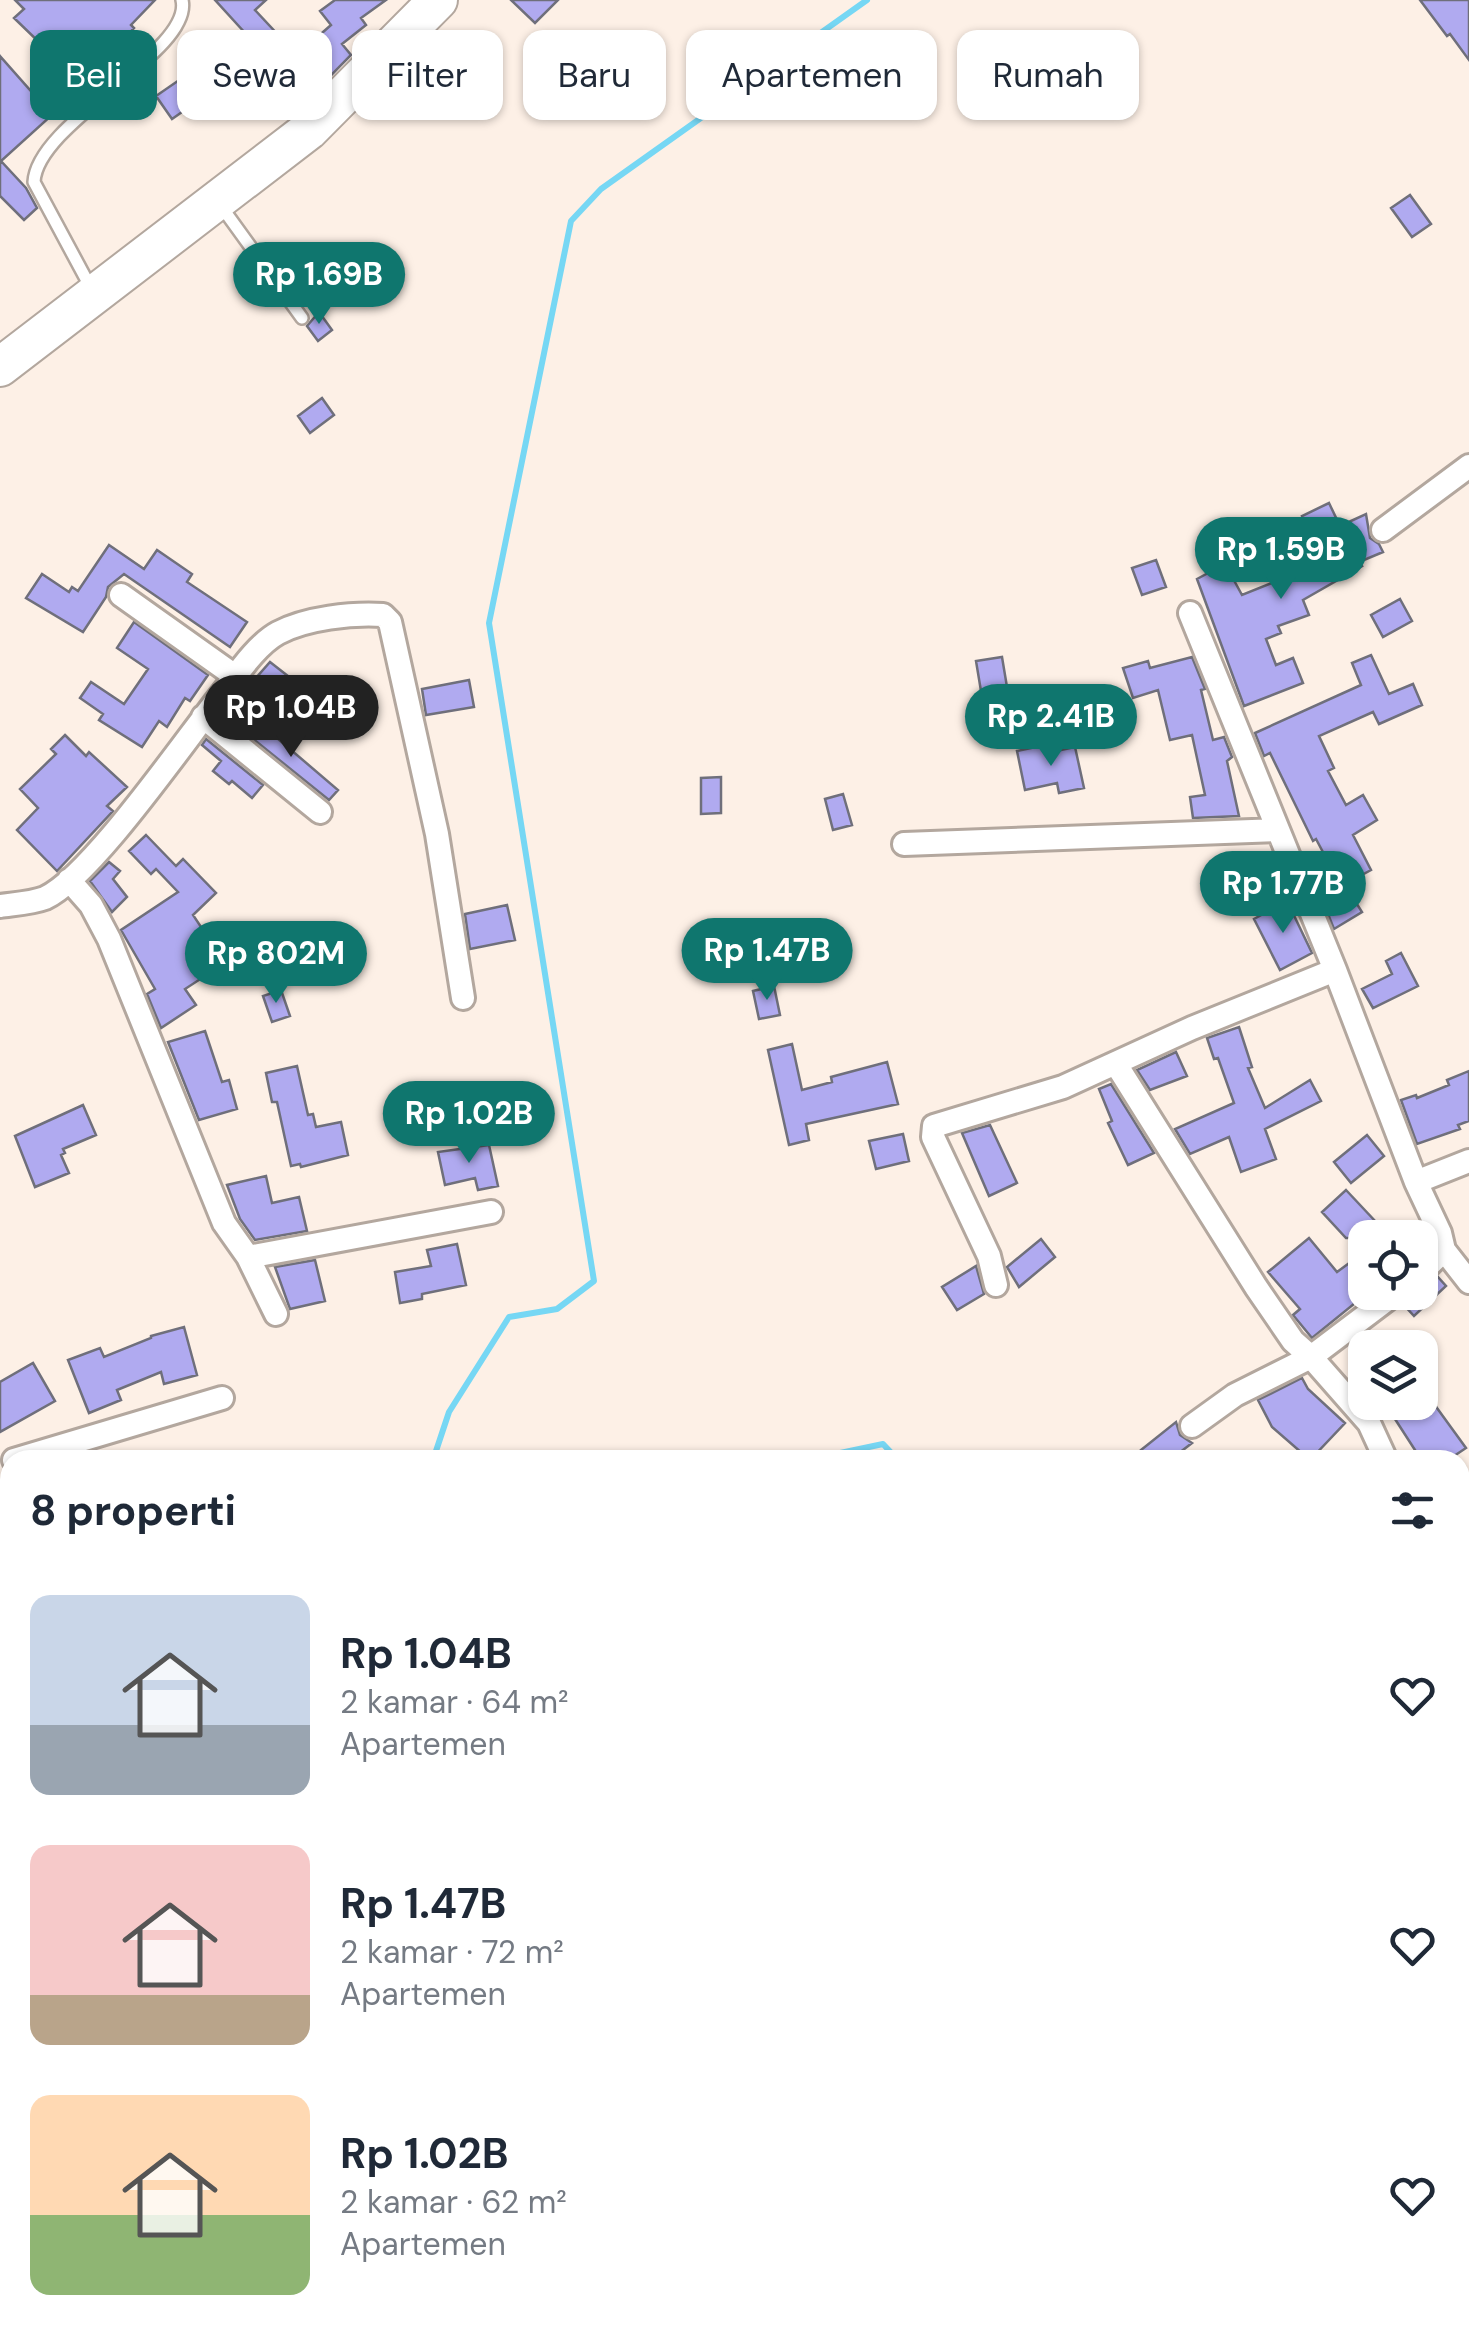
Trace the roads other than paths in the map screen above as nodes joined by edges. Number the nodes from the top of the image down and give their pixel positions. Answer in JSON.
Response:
{"nodes":[{"id":1,"x":182,"y":0,"type":"edge"},
{"id":2,"x":428,"y":4,"type":"edge"},
{"id":3,"x":218,"y":202,"type":"junction"},
{"id":4,"x":94,"y":294,"type":"junction"},
{"id":5,"x":302,"y":318,"type":"dead end"},
{"id":6,"x":0,"y":367,"type":"edge"},
{"id":7,"x":1469,"y":466,"type":"edge"},
{"id":8,"x":1383,"y":530,"type":"dead end"},
{"id":9,"x":121,"y":595,"type":"dead end"},
{"id":10,"x":1190,"y":613,"type":"dead end"},
{"id":11,"x":236,"y":676,"type":"junction"},
{"id":12,"x":204,"y":717,"type":"junction"},
{"id":13,"x":320,"y":812,"type":"dead end"},
{"id":14,"x":1278,"y":830,"type":"junction"},
{"id":15,"x":904,"y":844,"type":"dead end"},
{"id":16,"x":68,"y":880,"type":"junction"},
{"id":17,"x":0,"y":906,"type":"edge"},
{"id":18,"x":1335,"y":970,"type":"junction"},
{"id":19,"x":463,"y":998,"type":"dead end"},
{"id":20,"x":1116,"y":1064,"type":"junction"},
{"id":21,"x":1469,"y":1161,"type":"edge"},
{"id":22,"x":1416,"y":1182,"type":"junction"},
{"id":23,"x":491,"y":1212,"type":"dead end"},
{"id":24,"x":1444,"y":1250,"type":"junction"},
{"id":25,"x":1438,"y":1256,"type":"edge"},
{"id":26,"x":248,"y":1257,"type":"junction"},
{"id":27,"x":1469,"y":1282,"type":"edge"},
{"id":28,"x":996,"y":1285,"type":"dead end"},
{"id":29,"x":1374,"y":1310,"type":"edge"},
{"id":30,"x":276,"y":1314,"type":"dead end"},
{"id":31,"x":1312,"y":1357,"type":"junction"},
{"id":32,"x":222,"y":1398,"type":"dead end"},
{"id":33,"x":1192,"y":1426,"type":"dead end"},
{"id":34,"x":46,"y":1450,"type":"edge"},
{"id":35,"x":1382,"y":1450,"type":"edge"}],
"edges":[{"from":1,"to":4,"type":"lane"},
{"from":2,"to":3,"type":"highway"},
{"from":3,"to":4,"type":"highway"},
{"from":3,"to":5,"type":"lane"},
{"from":4,"to":6,"type":"highway"},
{"from":7,"to":8,"type":"street"},
{"from":9,"to":11,"type":"street"},
{"from":10,"to":14,"type":"street"},
{"from":11,"to":12,"type":"street"},
{"from":11,"to":19,"type":"street"},
{"from":12,"to":13,"type":"street"},
{"from":12,"to":16,"type":"street"},
{"from":14,"to":15,"type":"street"},
{"from":14,"to":18,"type":"street"},
{"from":16,"to":17,"type":"street"},
{"from":16,"to":26,"type":"street"},
{"from":18,"to":20,"type":"street"},
{"from":18,"to":22,"type":"street"},
{"from":20,"to":28,"type":"street"},
{"from":20,"to":31,"type":"street"},
{"from":21,"to":22,"type":"street"},
{"from":22,"to":24,"type":"street"},
{"from":23,"to":26,"type":"street"},
{"from":24,"to":25,"type":"street"},
{"from":24,"to":27,"type":"street"},
{"from":26,"to":30,"type":"street"},
{"from":29,"to":31,"type":"street"},
{"from":31,"to":33,"type":"street"},
{"from":31,"to":35,"type":"street"},
{"from":32,"to":34,"type":"street"}]}
